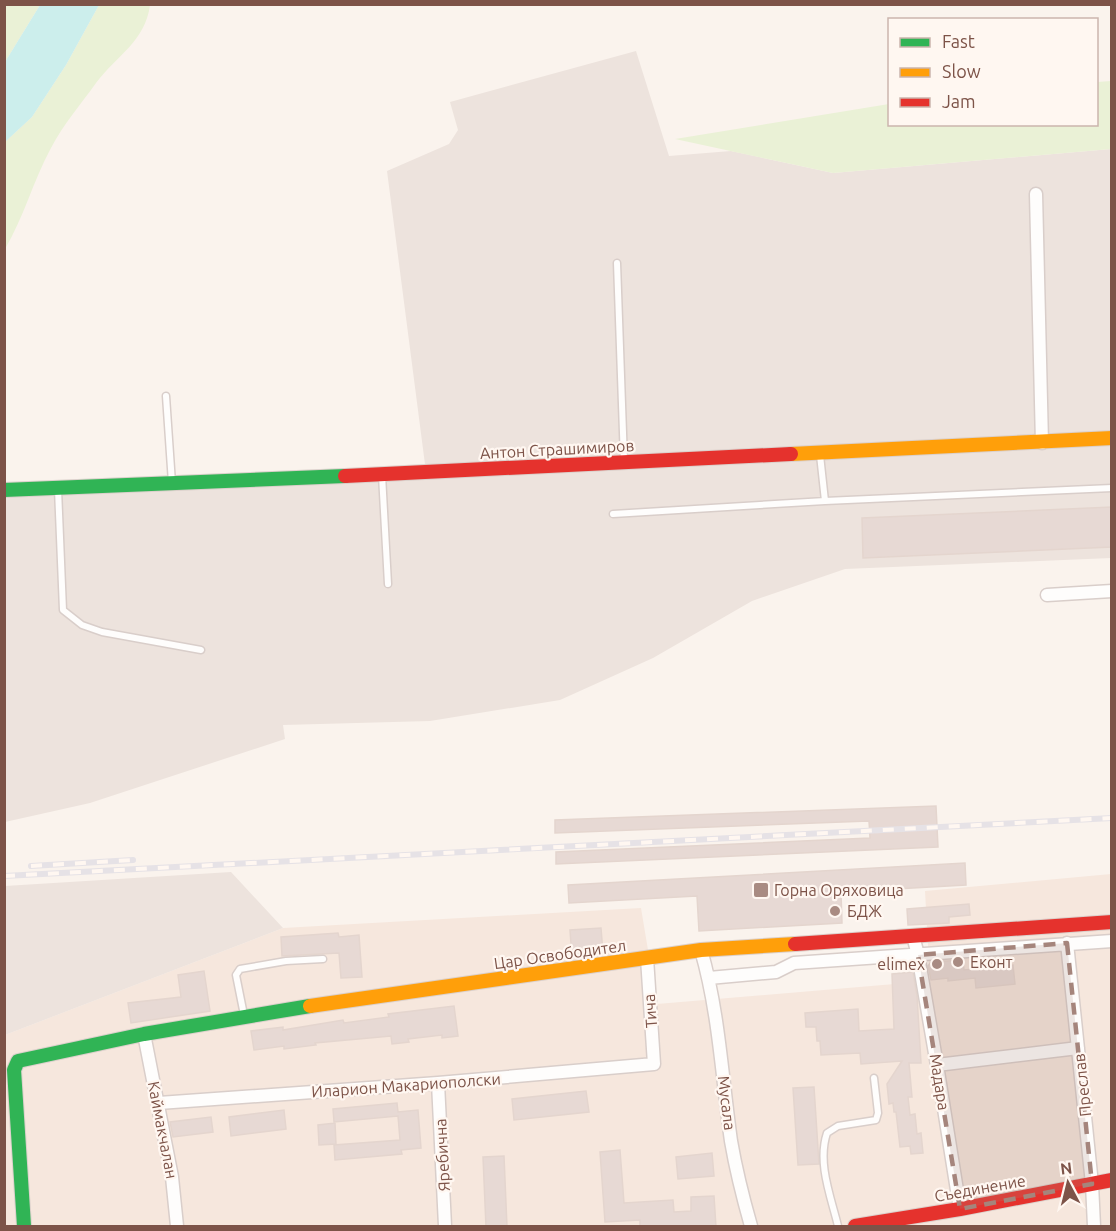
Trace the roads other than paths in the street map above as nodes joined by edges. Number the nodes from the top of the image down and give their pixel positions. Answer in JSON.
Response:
{"nodes":[{"id":1,"x":1036,"y":194,"type":"dead end"},
{"id":2,"x":617,"y":263,"type":"dead end"},
{"id":3,"x":166,"y":396,"type":"dead end"},
{"id":4,"x":1112,"y":438,"type":"edge"},
{"id":5,"x":1042,"y":443,"type":"junction"},
{"id":6,"x":820,"y":454,"type":"junction"},
{"id":7,"x":624,"y":462,"type":"junction"},
{"id":8,"x":382,"y":475,"type":"junction"},
{"id":9,"x":172,"y":484,"type":"junction"},
{"id":10,"x":58,"y":488,"type":"junction"},
{"id":11,"x":1112,"y":488,"type":"edge"},
{"id":12,"x":4,"y":490,"type":"edge"},
{"id":13,"x":825,"y":501,"type":"junction"},
{"id":14,"x":613,"y":514,"type":"dead end"},
{"id":15,"x":388,"y":584,"type":"dead end"},
{"id":16,"x":1112,"y":591,"type":"edge"},
{"id":17,"x":1047,"y":595,"type":"dead end"},
{"id":18,"x":201,"y":650,"type":"dead end"},
{"id":19,"x":1112,"y":922,"type":"edge"},
{"id":20,"x":913,"y":936,"type":"junction"},
{"id":21,"x":1112,"y":941,"type":"edge"},
{"id":22,"x":792,"y":943,"type":"junction"},
{"id":23,"x":1067,"y":943,"type":"junction"},
{"id":24,"x":701,"y":950,"type":"junction"},
{"id":25,"x":918,"y":955,"type":"junction"},
{"id":26,"x":647,"y":958,"type":"junction"},
{"id":27,"x":323,"y":959,"type":"dead end"},
{"id":28,"x":794,"y":963,"type":"junction"},
{"id":29,"x":709,"y":978,"type":"junction"},
{"id":30,"x":244,"y":1016,"type":"junction"},
{"id":31,"x":144,"y":1034,"type":"junction"},
{"id":32,"x":1078,"y":1048,"type":"junction"},
{"id":33,"x":654,"y":1064,"type":"joint"},
{"id":34,"x":937,"y":1065,"type":"junction"},
{"id":35,"x":874,"y":1078,"type":"dead end"},
{"id":36,"x":438,"y":1083,"type":"junction"},
{"id":37,"x":159,"y":1103,"type":"junction"},
{"id":38,"x":1112,"y":1180,"type":"edge"},
{"id":39,"x":1092,"y":1184,"type":"junction"},
{"id":40,"x":960,"y":1209,"type":"junction"},
{"id":41,"x":24,"y":1227,"type":"edge"},
{"id":42,"x":177,"y":1227,"type":"edge"},
{"id":43,"x":446,"y":1227,"type":"edge"},
{"id":44,"x":751,"y":1227,"type":"edge"},
{"id":45,"x":838,"y":1227,"type":"edge"},
{"id":46,"x":855,"y":1227,"type":"edge"},
{"id":47,"x":1094,"y":1227,"type":"edge"}],
"edges":[{"from":1,"to":5,"type":"street"},
{"from":2,"to":7,"type":"lane"},
{"from":3,"to":9,"type":"lane"},
{"from":4,"to":5,"type":"street","name":"Антон Страшимиров"},
{"from":5,"to":6,"type":"street","name":"Антон Страшимиров"},
{"from":6,"to":7,"type":"street","name":"Антон Страшимиров"},
{"from":6,"to":13,"type":"lane"},
{"from":7,"to":8,"type":"street","name":"Антон Страшимиров"},
{"from":8,"to":9,"type":"street","name":"Антон Страшимиров"},
{"from":8,"to":15,"type":"lane"},
{"from":9,"to":10,"type":"street","name":"Антон Страшимиров"},
{"from":10,"to":12,"type":"street","name":"Антон Страшимиров"},
{"from":10,"to":18,"type":"lane"},
{"from":11,"to":13,"type":"lane"},
{"from":13,"to":14,"type":"lane"},
{"from":16,"to":17,"type":"street"},
{"from":19,"to":20,"type":"street","name":"Цар Освободител"},
{"from":20,"to":22,"type":"street","name":"Цар Освободител"},
{"from":20,"to":25,"type":"street","name":"Мадара"},
{"from":21,"to":23,"type":"street"},
{"from":22,"to":24,"type":"street","name":"Цар Освободител"},
{"from":22,"to":28,"type":"street"},
{"from":23,"to":25,"type":"street"},
{"from":23,"to":32,"type":"street","name":"Преслав"},
{"from":24,"to":26,"type":"street","name":"Цар Освободител"},
{"from":24,"to":29,"type":"street","name":"Мусала"},
{"from":25,"to":28,"type":"street"},
{"from":25,"to":34,"type":"street","name":"Мадара"},
{"from":26,"to":30,"type":"street","name":"Цар Освободител"},
{"from":26,"to":33,"type":"street","name":"Тича"},
{"from":27,"to":30,"type":"lane"},
{"from":28,"to":29,"type":"street"},
{"from":29,"to":44,"type":"street","name":"Мусала"},
{"from":30,"to":31,"type":"street","name":"Цар Освободител"},
{"from":31,"to":37,"type":"street","name":"Каймакчалан"},
{"from":31,"to":41,"type":"street","name":"Цар Освободител"},
{"from":32,"to":34,"type":"street"},
{"from":32,"to":39,"type":"street","name":"Преслав"},
{"from":33,"to":36,"type":"street","name":"Иларион Макариополски"},
{"from":34,"to":40,"type":"street","name":"Мадара"},
{"from":35,"to":45,"type":"lane"},
{"from":36,"to":37,"type":"street","name":"Иларион Макариополски"},
{"from":36,"to":43,"type":"street","name":"Яребична"},
{"from":37,"to":42,"type":"street","name":"Каймакчалан"},
{"from":38,"to":39,"type":"street","name":"Съединение"},
{"from":39,"to":40,"type":"street","name":"Съединение"},
{"from":39,"to":47,"type":"street","name":"Преслав"},
{"from":40,"to":46,"type":"street","name":"Съединение"}]}
